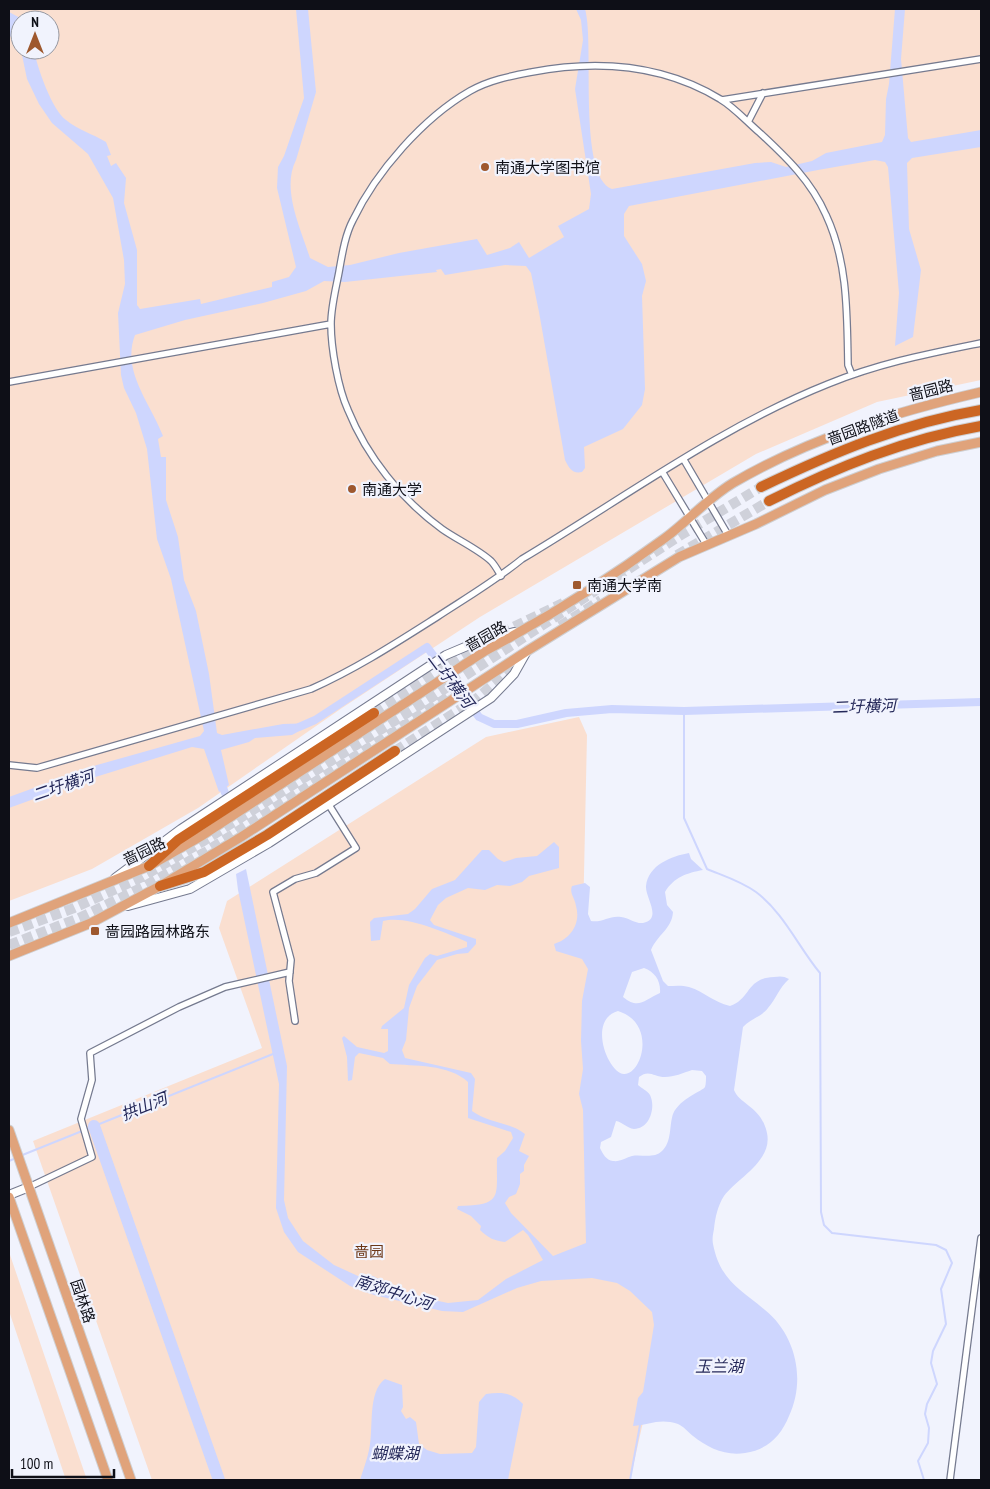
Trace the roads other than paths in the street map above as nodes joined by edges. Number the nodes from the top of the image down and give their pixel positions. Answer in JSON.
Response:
{"nodes":[{"id":1,"x":981,"y":59,"type":"edge"},
{"id":2,"x":763,"y":93,"type":"junction"},
{"id":3,"x":722,"y":100,"type":"junction"},
{"id":4,"x":748,"y":122,"type":"junction"},
{"id":5,"x":331,"y":324,"type":"junction"},
{"id":6,"x":981,"y":343,"type":"edge"},
{"id":7,"x":852,"y":375,"type":"junction"},
{"id":8,"x":9,"y":382,"type":"edge"},
{"id":9,"x":981,"y":392,"type":"edge"},
{"id":10,"x":981,"y":410,"type":"edge"},
{"id":11,"x":981,"y":426,"type":"edge"},
{"id":12,"x":981,"y":442,"type":"edge"},
{"id":13,"x":684,"y":460,"type":"junction"},
{"id":14,"x":663,"y":473,"type":"junction"},
{"id":15,"x":761,"y":487,"type":"tunnel mouth"},
{"id":16,"x":769,"y":501,"type":"tunnel mouth"},
{"id":17,"x":708,"y":502,"type":"junction"},
{"id":18,"x":691,"y":518,"type":"junction"},
{"id":19,"x":728,"y":535,"type":"junction"},
{"id":20,"x":706,"y":544,"type":"junction"},
{"id":21,"x":500,"y":576,"type":"junction"},
{"id":22,"x":533,"y":626,"type":"junction"},
{"id":23,"x":527,"y":651,"type":"junction"},
{"id":24,"x":374,"y":713,"type":"tunnel mouth"},
{"id":25,"x":395,"y":751,"type":"tunnel mouth"},
{"id":26,"x":9,"y":765,"type":"edge"},
{"id":27,"x":329,"y":804,"type":"junction"},
{"id":28,"x":150,"y":866,"type":"junction"},
{"id":29,"x":107,"y":884,"type":"junction"},
{"id":30,"x":160,"y":886,"type":"junction"},
{"id":31,"x":126,"y":906,"type":"junction"},
{"id":32,"x":9,"y":923,"type":"edge"},
{"id":33,"x":9,"y":956,"type":"edge"},
{"id":34,"x":290,"y":972,"type":"junction"},
{"id":35,"x":295,"y":1021,"type":"dead end"},
{"id":36,"x":9,"y":1130,"type":"edge"},
{"id":37,"x":29,"y":1188,"type":"junction"},
{"id":38,"x":9,"y":1196,"type":"edge"},
{"id":39,"x":981,"y":1238,"type":"edge"},
{"id":40,"x":108,"y":1480,"type":"edge"},
{"id":41,"x":131,"y":1480,"type":"edge"},
{"id":42,"x":950,"y":1480,"type":"edge"}],
"edges":[{"from":1,"to":2,"type":"street"},
{"from":2,"to":3,"type":"street"},
{"from":2,"to":4,"type":"street"},
{"from":3,"to":4,"type":"street"},
{"from":3,"to":5,"type":"street"},
{"from":4,"to":7,"type":"street"},
{"from":5,"to":8,"type":"street"},
{"from":5,"to":21,"type":"street"},
{"from":6,"to":7,"type":"street"},
{"from":7,"to":13,"type":"street"},
{"from":9,"to":17,"type":"main road","name":"啬园路"},
{"from":10,"to":15,"type":"highway","name":"啬园路隧道"},
{"from":11,"to":16,"type":"highway","name":"啬园路隧道"},
{"from":12,"to":19,"type":"main road"},
{"from":13,"to":14,"type":"street"},
{"from":13,"to":17,"type":"street"},
{"from":14,"to":18,"type":"street"},
{"from":14,"to":21,"type":"street"},
{"from":17,"to":18,"type":"main road","name":"啬园路"},
{"from":17,"to":19,"type":"street"},
{"from":18,"to":20,"type":"street"},
{"from":18,"to":22,"type":"main road","name":"啬园路"},
{"from":19,"to":20,"type":"main road"},
{"from":20,"to":23,"type":"main road"},
{"from":21,"to":26,"type":"street"},
{"from":22,"to":28,"type":"main road","name":"啬园路"},
{"from":22,"to":29,"type":"street"},
{"from":23,"to":27,"type":"street"},
{"from":23,"to":30,"type":"main road"},
{"from":24,"to":28,"type":"highway"},
{"from":25,"to":30,"type":"highway"},
{"from":27,"to":31,"type":"street"},
{"from":27,"to":34,"type":"street"},
{"from":28,"to":29,"type":"main road","name":"啬园路"},
{"from":29,"to":32,"type":"main road","name":"啬园路"},
{"from":30,"to":31,"type":"main road"},
{"from":31,"to":33,"type":"main road"},
{"from":34,"to":35,"type":"street"},
{"from":34,"to":37,"type":"street"},
{"from":36,"to":37,"type":"main road","name":"园林路"},
{"from":37,"to":38,"type":"street"},
{"from":37,"to":41,"type":"main road","name":"园林路"},
{"from":38,"to":40,"type":"main road"},
{"from":39,"to":42,"type":"street"}]}
